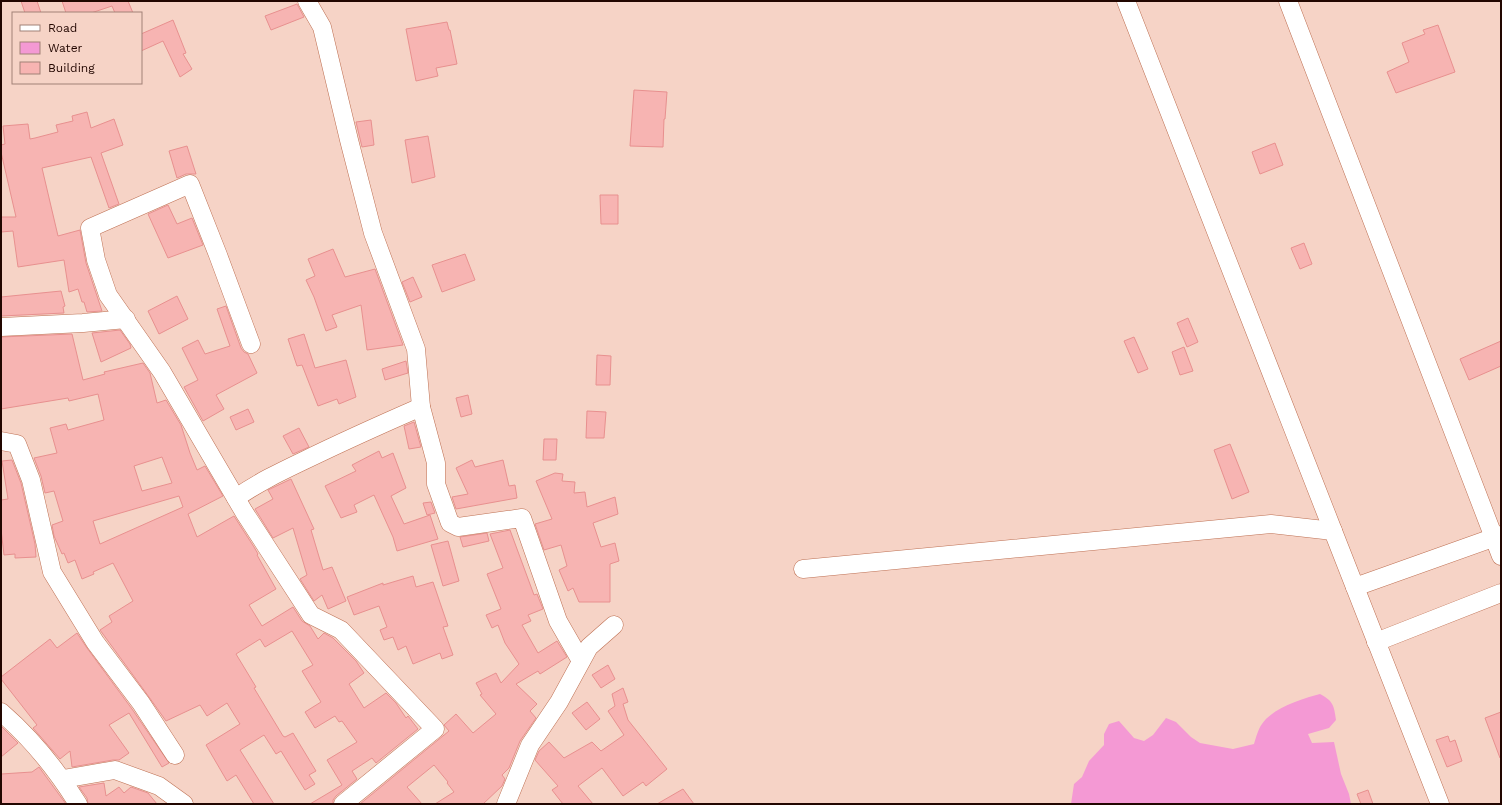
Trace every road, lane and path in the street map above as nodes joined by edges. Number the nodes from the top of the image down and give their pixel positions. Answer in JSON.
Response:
{"nodes":[{"id":1,"x":307,"y":1,"type":"edge"},
{"id":2,"x":1126,"y":1,"type":"edge"},
{"id":3,"x":1288,"y":1,"type":"edge"},
{"id":4,"x":126,"y":319,"type":"junction"},
{"id":5,"x":1,"y":327,"type":"edge"},
{"id":6,"x":251,"y":344,"type":"dead end"},
{"id":7,"x":421,"y":407,"type":"junction"},
{"id":8,"x":1,"y":441,"type":"edge"},
{"id":9,"x":236,"y":498,"type":"junction"},
{"id":10,"x":1333,"y":531,"type":"junction"},
{"id":11,"x":1498,"y":536,"type":"edge"},
{"id":12,"x":1501,"y":556,"type":"edge"},
{"id":13,"x":803,"y":569,"type":"dead end"},
{"id":14,"x":1355,"y":588,"type":"junction"},
{"id":15,"x":1501,"y":593,"type":"edge"},
{"id":16,"x":614,"y":625,"type":"dead end"},
{"id":17,"x":1376,"y":642,"type":"junction"},
{"id":18,"x":581,"y":661,"type":"junction"},
{"id":19,"x":1,"y":712,"type":"edge"},
{"id":20,"x":175,"y":755,"type":"dead end"},
{"id":21,"x":63,"y":779,"type":"junction"},
{"id":22,"x":78,"y":804,"type":"edge"},
{"id":23,"x":184,"y":804,"type":"edge"},
{"id":24,"x":343,"y":804,"type":"edge"},
{"id":25,"x":506,"y":804,"type":"edge"},
{"id":26,"x":1440,"y":804,"type":"edge"}],
"edges":[{"from":1,"to":7,"type":"street"},
{"from":2,"to":10,"type":"street"},
{"from":3,"to":11,"type":"street"},
{"from":4,"to":5,"type":"street"},
{"from":4,"to":6,"type":"street"},
{"from":4,"to":9,"type":"street"},
{"from":7,"to":9,"type":"street"},
{"from":7,"to":18,"type":"street"},
{"from":8,"to":20,"type":"street"},
{"from":9,"to":24,"type":"street"},
{"from":10,"to":13,"type":"street"},
{"from":10,"to":14,"type":"street"},
{"from":11,"to":12,"type":"street"},
{"from":11,"to":14,"type":"street"},
{"from":14,"to":17,"type":"street"},
{"from":15,"to":17,"type":"street"},
{"from":16,"to":18,"type":"street"},
{"from":17,"to":26,"type":"street"},
{"from":18,"to":25,"type":"street"},
{"from":19,"to":21,"type":"street"},
{"from":21,"to":22,"type":"street"},
{"from":21,"to":23,"type":"street"}]}
